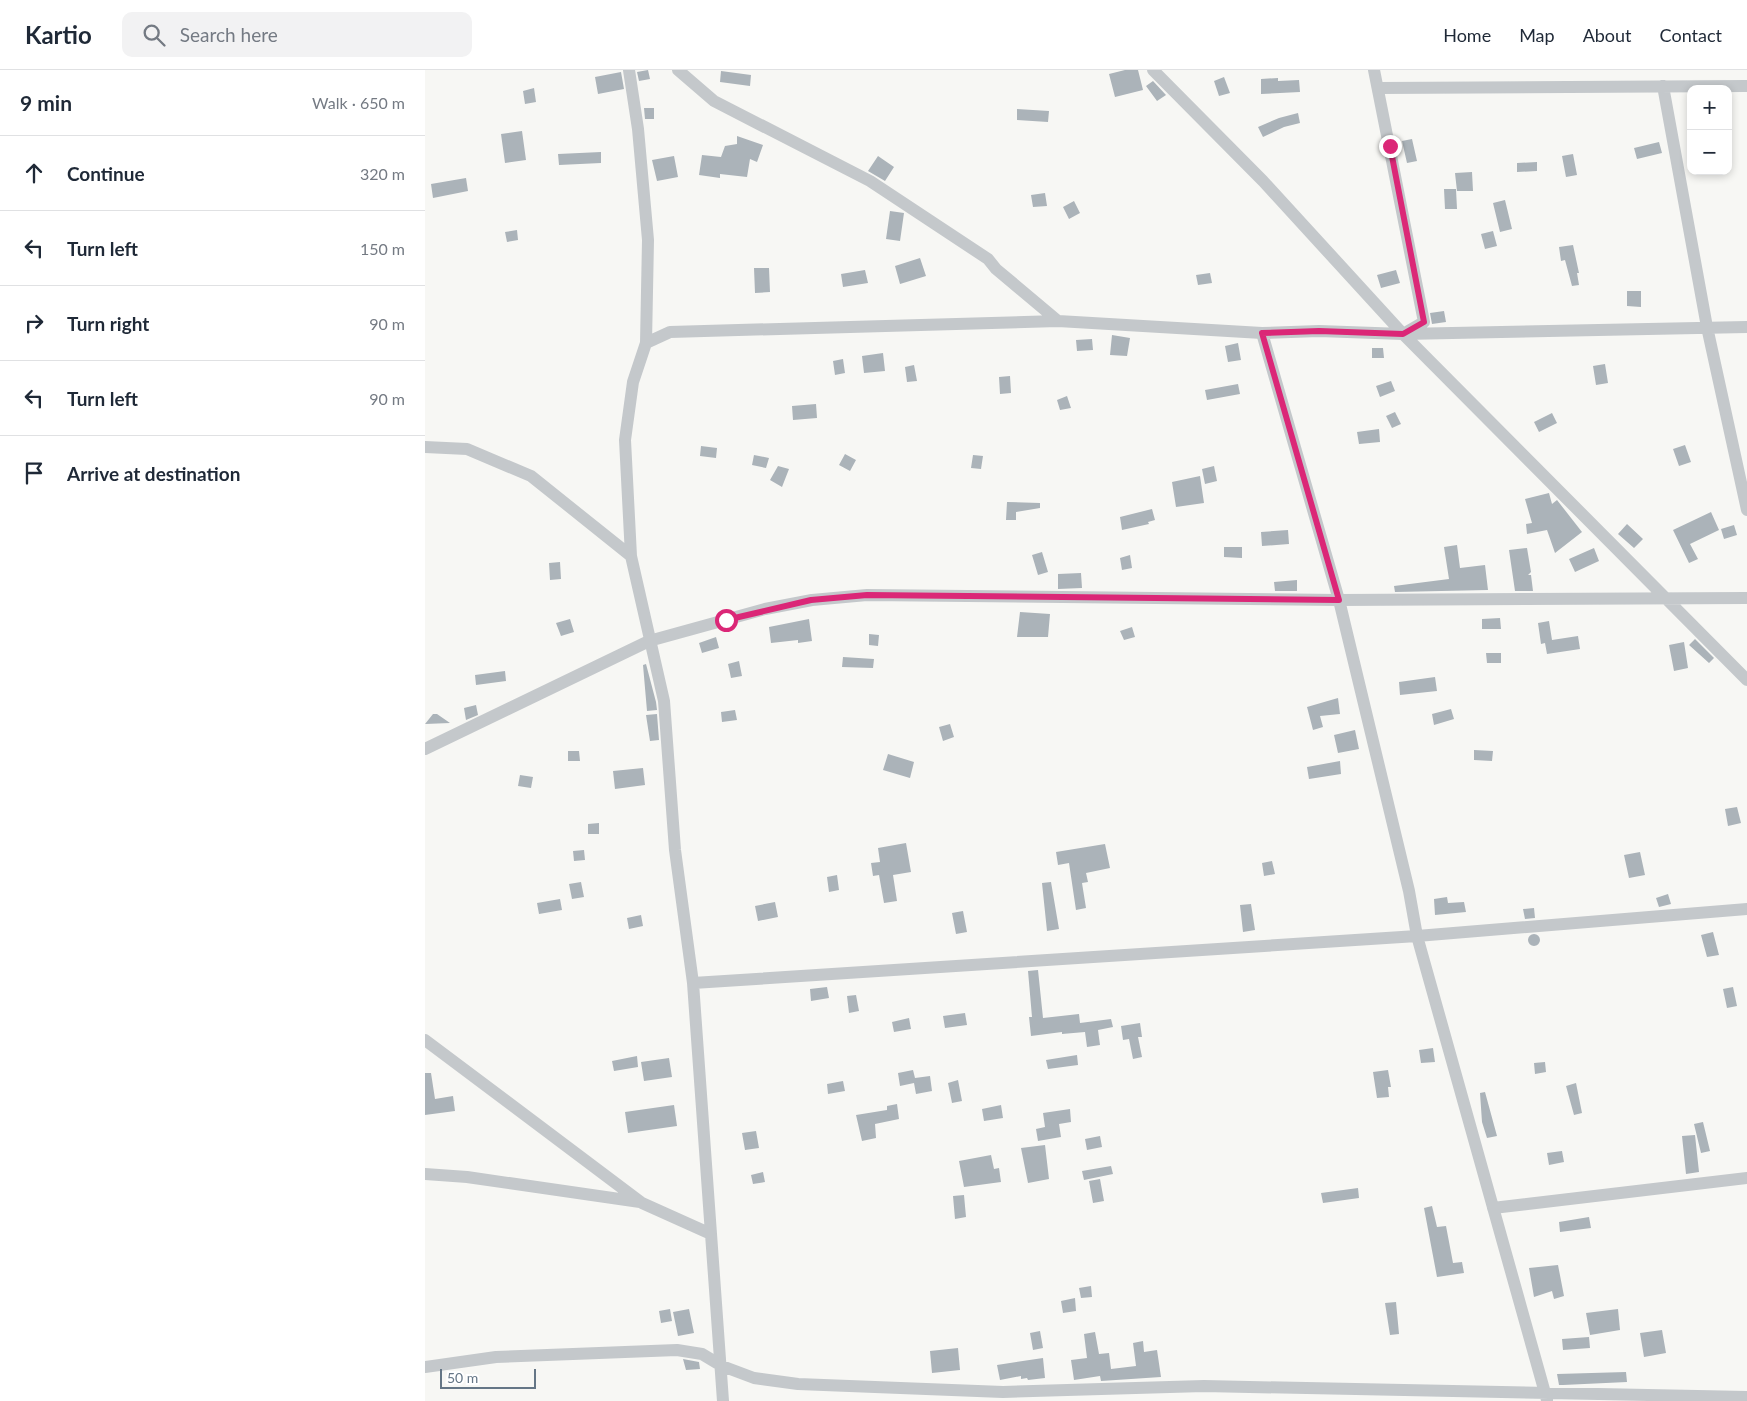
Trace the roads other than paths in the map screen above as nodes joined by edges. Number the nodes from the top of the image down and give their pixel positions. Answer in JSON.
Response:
{"nodes":[{"id":1,"x":629,"y":70,"type":"edge"},
{"id":2,"x":678,"y":70,"type":"edge"},
{"id":3,"x":1153,"y":70,"type":"edge"},
{"id":4,"x":1374,"y":70,"type":"edge"},
{"id":5,"x":1663,"y":86,"type":"junction"},
{"id":6,"x":1747,"y":86,"type":"edge"},
{"id":7,"x":1379,"y":88,"type":"junction"},
{"id":8,"x":1058,"y":321,"type":"junction"},
{"id":9,"x":1747,"y":326,"type":"edge"},
{"id":10,"x":1707,"y":328,"type":"junction"},
{"id":11,"x":1262,"y":333,"type":"junction"},
{"id":12,"x":1403,"y":334,"type":"junction"},
{"id":13,"x":646,"y":343,"type":"junction"},
{"id":14,"x":425,"y":447,"type":"edge"},
{"id":15,"x":1747,"y":510,"type":"edge"},
{"id":16,"x":631,"y":556,"type":"junction"},
{"id":17,"x":1667,"y":598,"type":"junction"},
{"id":18,"x":1747,"y":598,"type":"edge"},
{"id":19,"x":1339,"y":600,"type":"junction"},
{"id":20,"x":649,"y":641,"type":"junction"},
{"id":21,"x":1747,"y":680,"type":"edge"},
{"id":22,"x":425,"y":749,"type":"edge"},
{"id":23,"x":1747,"y":909,"type":"edge"},
{"id":24,"x":1417,"y":936,"type":"junction"},
{"id":25,"x":693,"y":983,"type":"junction"},
{"id":26,"x":425,"y":1040,"type":"edge"},
{"id":27,"x":425,"y":1174,"type":"edge"},
{"id":28,"x":1747,"y":1178,"type":"edge"},
{"id":29,"x":642,"y":1203,"type":"junction"},
{"id":30,"x":1493,"y":1208,"type":"junction"},
{"id":31,"x":711,"y":1234,"type":"junction"},
{"id":32,"x":722,"y":1366,"type":"junction"},
{"id":33,"x":425,"y":1367,"type":"edge"},
{"id":34,"x":1547,"y":1397,"type":"edge"},
{"id":35,"x":1747,"y":1398,"type":"edge"},
{"id":36,"x":723,"y":1401,"type":"edge"}],
"edges":[{"from":1,"to":13,"type":"street"},
{"from":2,"to":8,"type":"street"},
{"from":3,"to":12,"type":"street"},
{"from":4,"to":7,"type":"street"},
{"from":5,"to":6,"type":"street"},
{"from":5,"to":7,"type":"street"},
{"from":5,"to":10,"type":"street"},
{"from":7,"to":12,"type":"street"},
{"from":8,"to":11,"type":"street"},
{"from":8,"to":13,"type":"street"},
{"from":9,"to":10,"type":"street"},
{"from":10,"to":12,"type":"street"},
{"from":10,"to":15,"type":"street"},
{"from":11,"to":12,"type":"street"},
{"from":11,"to":19,"type":"street"},
{"from":12,"to":17,"type":"street"},
{"from":13,"to":16,"type":"street"},
{"from":14,"to":16,"type":"street"},
{"from":16,"to":20,"type":"street"},
{"from":17,"to":18,"type":"street"},
{"from":17,"to":19,"type":"street"},
{"from":17,"to":21,"type":"street"},
{"from":19,"to":20,"type":"street"},
{"from":19,"to":24,"type":"street"},
{"from":20,"to":22,"type":"street"},
{"from":20,"to":25,"type":"street"},
{"from":23,"to":24,"type":"street"},
{"from":24,"to":25,"type":"street"},
{"from":24,"to":30,"type":"street"},
{"from":25,"to":31,"type":"street"},
{"from":26,"to":29,"type":"street"},
{"from":27,"to":29,"type":"street"},
{"from":28,"to":30,"type":"street"},
{"from":29,"to":31,"type":"street"},
{"from":30,"to":34,"type":"street"},
{"from":31,"to":32,"type":"street"},
{"from":32,"to":33,"type":"street"},
{"from":32,"to":34,"type":"street"},
{"from":32,"to":36,"type":"street"},
{"from":34,"to":35,"type":"street"}]}
